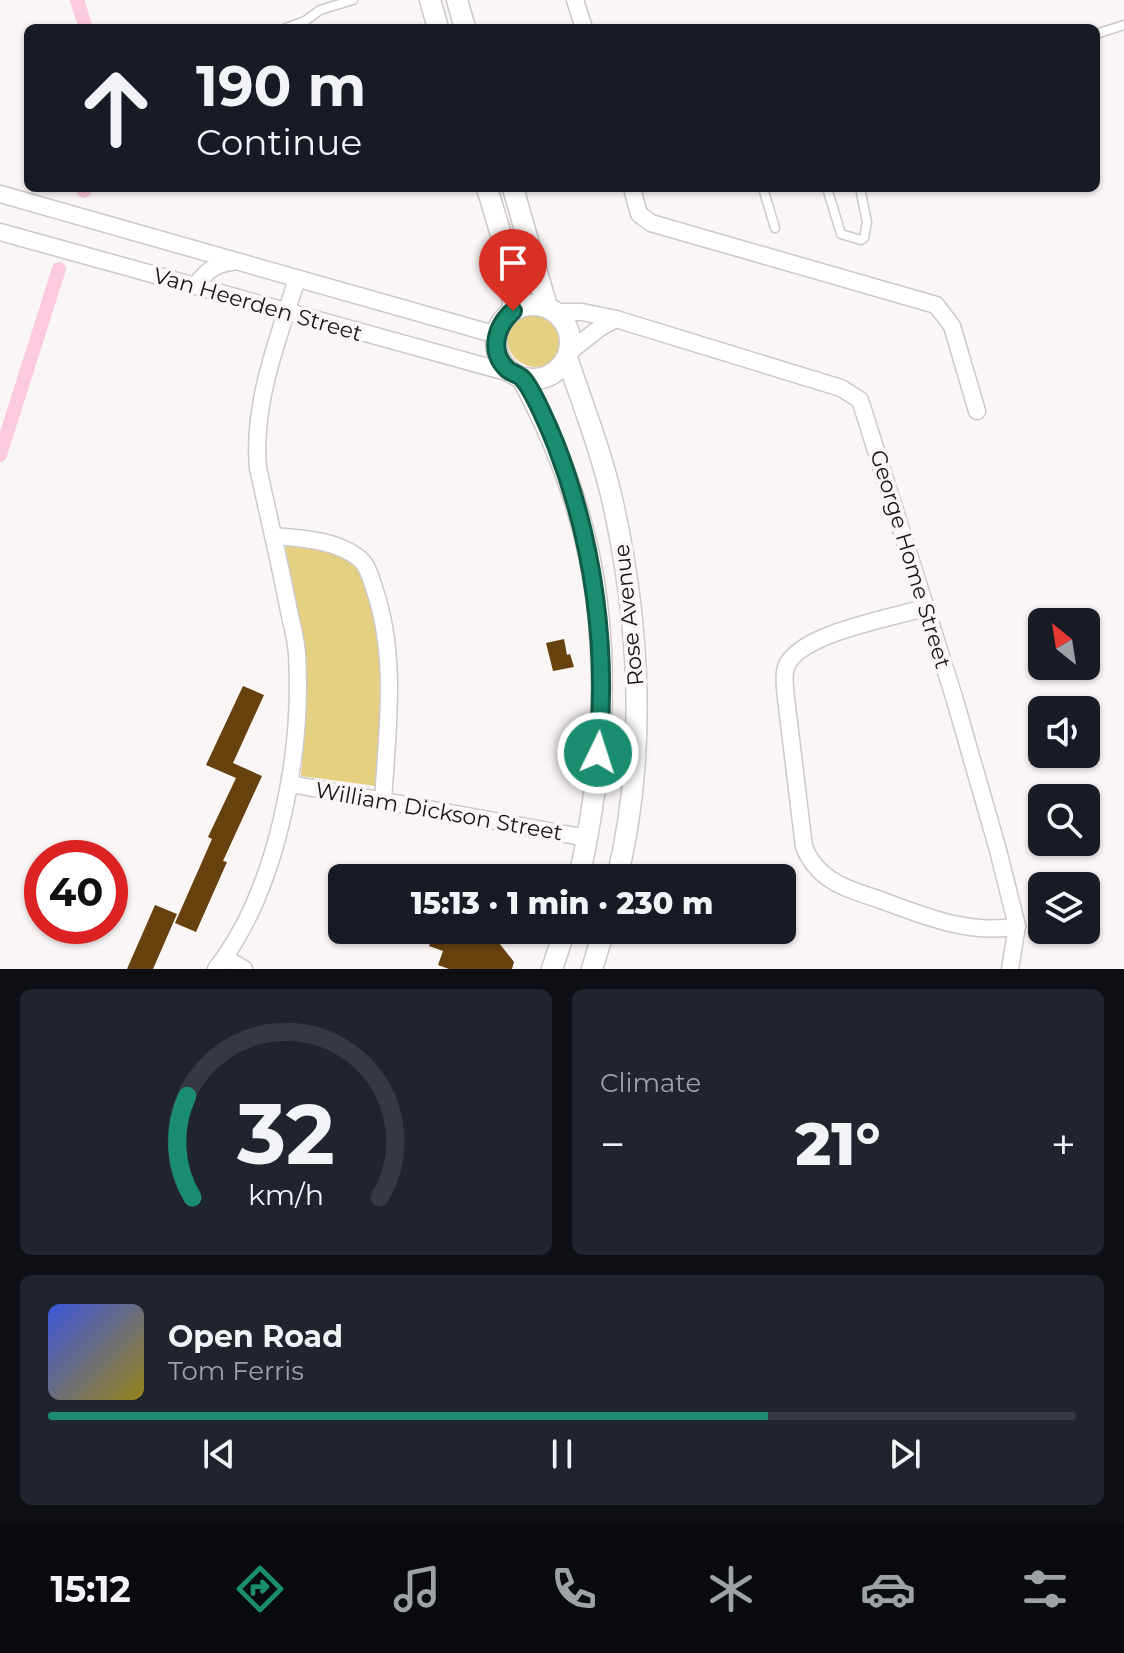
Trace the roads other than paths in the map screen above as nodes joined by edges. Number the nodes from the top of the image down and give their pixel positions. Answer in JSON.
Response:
{"nodes":[{"id":1,"x":353,"y":0,"type":"edge"},
{"id":2,"x":430,"y":0,"type":"edge"},
{"id":3,"x":457,"y":0,"type":"edge"},
{"id":4,"x":575,"y":0,"type":"edge"},
{"id":5,"x":307,"y":24,"type":"edge"},
{"id":6,"x":437,"y":24,"type":"edge"},
{"id":7,"x":464,"y":24,"type":"edge"},
{"id":8,"x":583,"y":24,"type":"edge"},
{"id":9,"x":1124,"y":25,"type":"edge"},
{"id":10,"x":1100,"y":33,"type":"edge"},
{"id":11,"x":488,"y":192,"type":"edge"},
{"id":12,"x":514,"y":192,"type":"edge"},
{"id":13,"x":633,"y":192,"type":"edge"},
{"id":14,"x":764,"y":192,"type":"edge"},
{"id":15,"x":828,"y":192,"type":"edge"},
{"id":16,"x":861,"y":192,"type":"edge"},
{"id":17,"x":0,"y":194,"type":"edge"},
{"id":18,"x":775,"y":228,"type":"dead end"},
{"id":19,"x":0,"y":232,"type":"edge"},
{"id":20,"x":235,"y":261,"type":"junction"},
{"id":21,"x":297,"y":279,"type":"junction"},
{"id":22,"x":195,"y":286,"type":"junction"},
{"id":23,"x":551,"y":310,"type":"junction"},
{"id":24,"x":513,"y":311,"type":"junction"},
{"id":25,"x":286,"y":313,"type":"junction"},
{"id":26,"x":616,"y":319,"type":"junction"},
{"id":27,"x":497,"y":335,"type":"junction"},
{"id":28,"x":568,"y":355,"type":"junction"},
{"id":29,"x":520,"y":376,"type":"junction"},
{"id":30,"x":977,"y":411,"type":"dead end"},
{"id":31,"x":273,"y":536,"type":"junction"},
{"id":32,"x":924,"y":608,"type":"junction"},
{"id":33,"x":291,"y":784,"type":"junction"},
{"id":34,"x":383,"y":802,"type":"junction"},
{"id":35,"x":592,"y":813,"type":"junction"},
{"id":36,"x":627,"y":822,"type":"junction"},
{"id":37,"x":587,"y":838,"type":"junction"},
{"id":38,"x":582,"y":864,"type":"edge"},
{"id":39,"x":620,"y":864,"type":"edge"},
{"id":40,"x":1017,"y":926,"type":"junction"},
{"id":41,"x":600,"y":944,"type":"edge"},
{"id":42,"x":555,"y":962,"type":"edge"},
{"id":43,"x":220,"y":963,"type":"edge"},
{"id":44,"x":593,"y":966,"type":"edge"},
{"id":45,"x":244,"y":969,"type":"edge"},
{"id":46,"x":1010,"y":969,"type":"edge"}],
"edges":[{"from":1,"to":5,"type":"lane"},
{"from":2,"to":6,"type":"street"},
{"from":3,"to":7,"type":"street"},
{"from":4,"to":8,"type":"street"},
{"from":9,"to":10,"type":"lane"},
{"from":11,"to":24,"type":"street"},
{"from":12,"to":23,"type":"street"},
{"from":13,"to":30,"type":"street"},
{"from":14,"to":18,"type":"lane"},
{"from":15,"to":16,"type":"lane"},
{"from":17,"to":20,"type":"street","name":"Van Heerden Street"},
{"from":19,"to":22,"type":"street","name":"Van Heerden Street"},
{"from":20,"to":21,"type":"street","name":"Van Heerden Street"},
{"from":20,"to":22,"type":"street"},
{"from":21,"to":25,"type":"street"},
{"from":21,"to":27,"type":"street","name":"Van Heerden Street"},
{"from":22,"to":25,"type":"street","name":"Van Heerden Street"},
{"from":23,"to":24,"type":"street"},
{"from":23,"to":26,"type":"street","name":"George Home Street"},
{"from":23,"to":28,"type":"street"},
{"from":24,"to":27,"type":"street"},
{"from":25,"to":29,"type":"street","name":"Van Heerden Street"},
{"from":25,"to":31,"type":"street"},
{"from":26,"to":28,"type":"street"},
{"from":26,"to":32,"type":"street","name":"George Home Street"},
{"from":27,"to":29,"type":"street"},
{"from":28,"to":29,"type":"street"},
{"from":28,"to":36,"type":"street","name":"Rose Avenue"},
{"from":29,"to":35,"type":"street","name":"Rose Avenue"},
{"from":31,"to":33,"type":"street"},
{"from":31,"to":34,"type":"street"},
{"from":32,"to":40,"type":"street","name":"George Home Street"},
{"from":32,"to":40,"type":"street"},
{"from":33,"to":34,"type":"street","name":"William Dickson Street"},
{"from":33,"to":43,"type":"street"},
{"from":34,"to":37,"type":"street","name":"William Dickson Street"},
{"from":35,"to":36,"type":"street"},
{"from":35,"to":37,"type":"street","name":"Rose Avenue"},
{"from":36,"to":39,"type":"street","name":"Rose Avenue"},
{"from":37,"to":38,"type":"street","name":"Rose Avenue"},
{"from":40,"to":46,"type":"street","name":"George Home Street"},
{"from":41,"to":44,"type":"street"},
{"from":42,"to":44,"type":"street"},
{"from":43,"to":45,"type":"street"}]}
